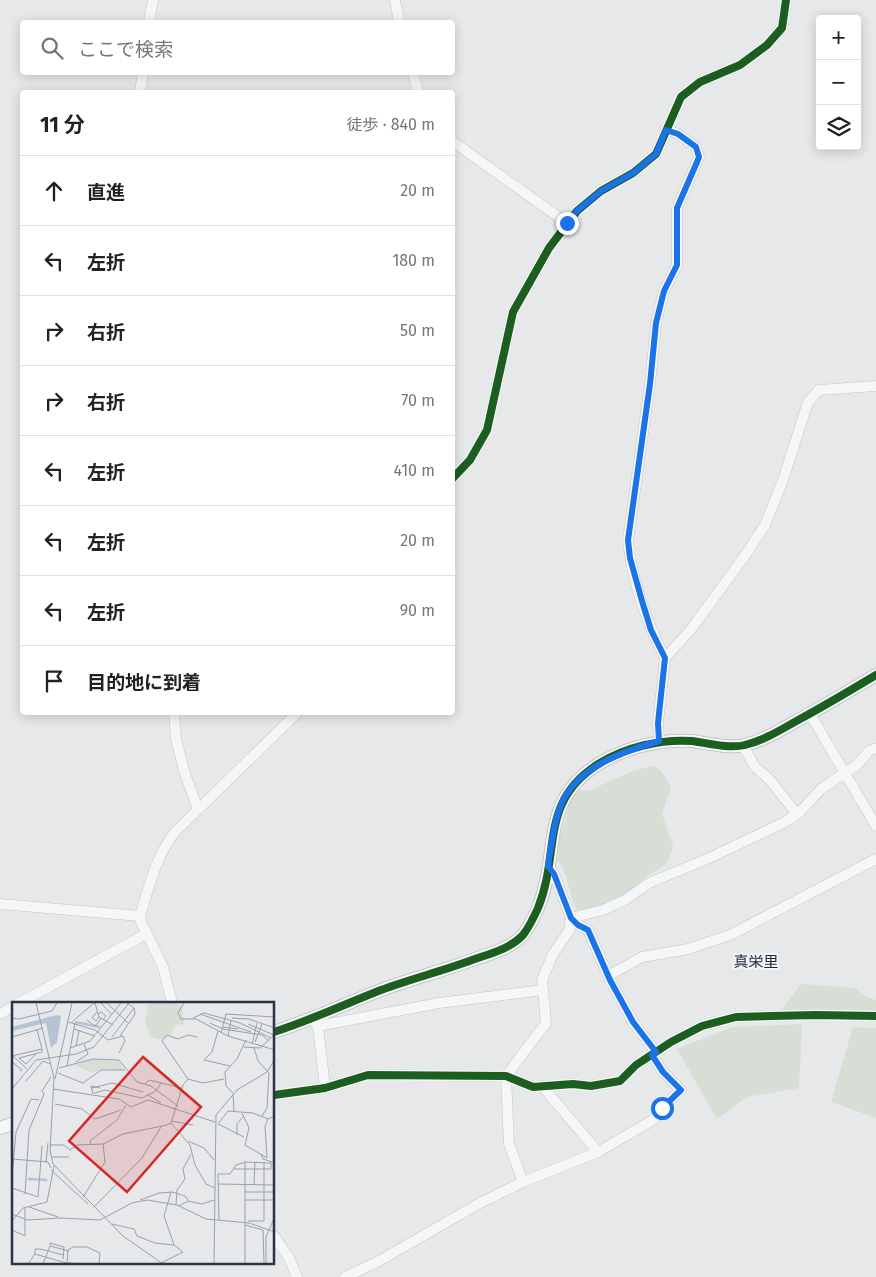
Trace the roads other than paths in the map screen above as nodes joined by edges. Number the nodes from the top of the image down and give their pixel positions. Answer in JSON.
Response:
{"nodes":[{"id":1,"x":153,"y":0,"type":"edge"},
{"id":2,"x":395,"y":0,"type":"edge"},
{"id":3,"x":786,"y":0,"type":"edge"},
{"id":4,"x":149,"y":20,"type":"edge"},
{"id":5,"x":399,"y":20,"type":"edge"},
{"id":6,"x":143,"y":75,"type":"edge"},
{"id":7,"x":414,"y":75,"type":"edge"},
{"id":8,"x":140,"y":90,"type":"edge"},
{"id":9,"x":418,"y":90,"type":"edge"},
{"id":10,"x":666,"y":130,"type":"junction"},
{"id":11,"x":455,"y":143,"type":"edge"},
{"id":12,"x":567,"y":223,"type":"junction"},
{"id":13,"x":876,"y":386,"type":"edge"},
{"id":14,"x":455,"y":476,"type":"edge"},
{"id":15,"x":665,"y":658,"type":"junction"},
{"id":16,"x":876,"y":675,"type":"edge"},
{"id":17,"x":810,"y":714,"type":"junction"},
{"id":18,"x":174,"y":715,"type":"edge"},
{"id":19,"x":295,"y":715,"type":"edge"},
{"id":20,"x":659,"y":741,"type":"junction"},
{"id":21,"x":743,"y":746,"type":"junction"},
{"id":22,"x":876,"y":748,"type":"edge"},
{"id":23,"x":844,"y":772,"type":"junction"},
{"id":24,"x":198,"y":809,"type":"junction"},
{"id":25,"x":797,"y":814,"type":"junction"},
{"id":26,"x":876,"y":826,"type":"edge"},
{"id":27,"x":876,"y":859,"type":"edge"},
{"id":28,"x":548,"y":866,"type":"junction"},
{"id":29,"x":0,"y":904,"type":"edge"},
{"id":30,"x":140,"y":916,"type":"junction"},
{"id":31,"x":571,"y":918,"type":"junction"},
{"id":32,"x":146,"y":934,"type":"junction"},
{"id":33,"x":608,"y":976,"type":"junction"},
{"id":34,"x":543,"y":990,"type":"junction"},
{"id":35,"x":21,"y":1002,"type":"edge"},
{"id":36,"x":172,"y":1002,"type":"edge"},
{"id":37,"x":12,"y":1007,"type":"edge"},
{"id":38,"x":0,"y":1014,"type":"edge"},
{"id":39,"x":876,"y":1016,"type":"edge"},
{"id":40,"x":315,"y":1022,"type":"junction"},
{"id":41,"x":275,"y":1032,"type":"edge"},
{"id":42,"x":654,"y":1054,"type":"junction"},
{"id":43,"x":506,"y":1076,"type":"junction"},
{"id":44,"x":542,"y":1086,"type":"junction"},
{"id":45,"x":325,"y":1088,"type":"junction"},
{"id":46,"x":275,"y":1095,"type":"edge"},
{"id":47,"x":12,"y":1124,"type":"edge"},
{"id":48,"x":0,"y":1128,"type":"edge"},
{"id":49,"x":598,"y":1152,"type":"junction"},
{"id":50,"x":523,"y":1182,"type":"junction"},
{"id":51,"x":275,"y":1237,"type":"edge"},
{"id":52,"x":297,"y":1277,"type":"edge"},
{"id":53,"x":346,"y":1277,"type":"edge"}],
"edges":[{"from":1,"to":4,"type":"street"},
{"from":2,"to":5,"type":"street"},
{"from":3,"to":10,"type":"street"},
{"from":6,"to":8,"type":"street"},
{"from":7,"to":9,"type":"street"},
{"from":10,"to":12,"type":"street"},
{"from":10,"to":15,"type":"street"},
{"from":11,"to":12,"type":"street"},
{"from":12,"to":14,"type":"street"},
{"from":13,"to":15,"type":"street"},
{"from":15,"to":20,"type":"street"},
{"from":16,"to":17,"type":"street"},
{"from":17,"to":21,"type":"street"},
{"from":17,"to":23,"type":"street"},
{"from":18,"to":24,"type":"street"},
{"from":19,"to":24,"type":"street"},
{"from":20,"to":21,"type":"street"},
{"from":20,"to":28,"type":"street"},
{"from":21,"to":25,"type":"street"},
{"from":22,"to":23,"type":"street"},
{"from":23,"to":25,"type":"street"},
{"from":23,"to":26,"type":"street"},
{"from":24,"to":30,"type":"street"},
{"from":25,"to":31,"type":"street"},
{"from":27,"to":33,"type":"street"},
{"from":28,"to":31,"type":"street"},
{"from":28,"to":40,"type":"street"},
{"from":29,"to":30,"type":"street"},
{"from":30,"to":32,"type":"street"},
{"from":31,"to":33,"type":"street"},
{"from":31,"to":34,"type":"street"},
{"from":32,"to":35,"type":"street"},
{"from":32,"to":36,"type":"street"},
{"from":33,"to":42,"type":"street"},
{"from":34,"to":40,"type":"street"},
{"from":34,"to":43,"type":"street"},
{"from":37,"to":38,"type":"street"},
{"from":39,"to":42,"type":"street"},
{"from":40,"to":41,"type":"street"},
{"from":40,"to":45,"type":"street"},
{"from":42,"to":44,"type":"street"},
{"from":42,"to":49,"type":"street"},
{"from":43,"to":44,"type":"street"},
{"from":43,"to":45,"type":"street"},
{"from":43,"to":50,"type":"street"},
{"from":44,"to":49,"type":"street"},
{"from":45,"to":46,"type":"street"},
{"from":47,"to":48,"type":"street"},
{"from":49,"to":50,"type":"street"},
{"from":50,"to":53,"type":"street"},
{"from":51,"to":52,"type":"street"}]}
